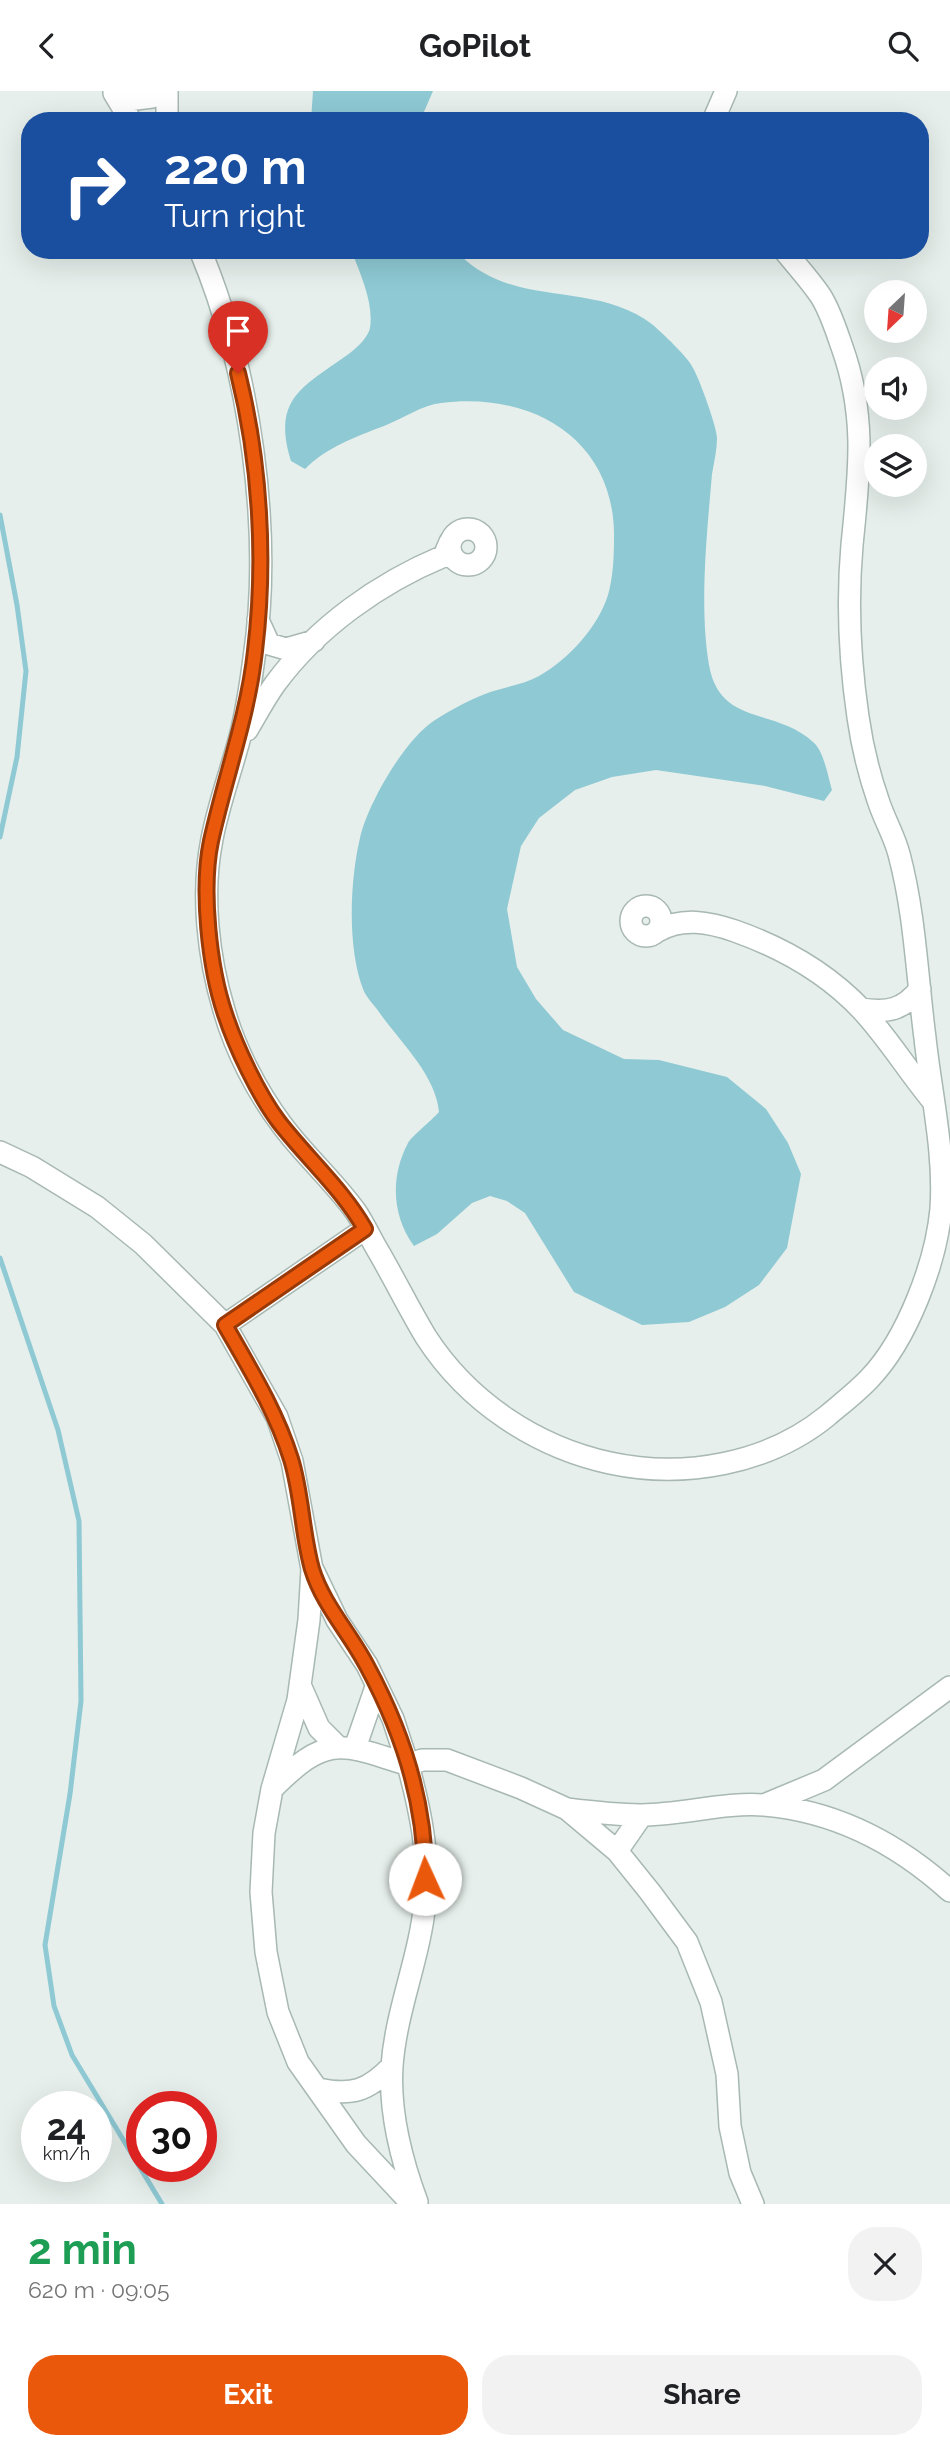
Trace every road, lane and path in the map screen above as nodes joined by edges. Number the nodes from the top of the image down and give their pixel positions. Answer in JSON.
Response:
{"nodes":[{"id":1,"x":160,"y":91,"type":"edge"},
{"id":2,"x":167,"y":91,"type":"edge"},
{"id":3,"x":726,"y":91,"type":"edge"},
{"id":4,"x":116,"y":96,"type":"edge"},
{"id":5,"x":126,"y":112,"type":"edge"},
{"id":6,"x":167,"y":112,"type":"edge"},
{"id":7,"x":717,"y":112,"type":"edge"},
{"id":8,"x":203,"y":259,"type":"edge"},
{"id":9,"x":791,"y":259,"type":"edge"},
{"id":10,"x":450,"y":553,"type":"dead end"},
{"id":11,"x":258,"y":618,"type":"junction"},
{"id":12,"x":314,"y":642,"type":"junction"},
{"id":13,"x":237,"y":747,"type":"junction"},
{"id":14,"x":665,"y":926,"type":"junction"},
{"id":15,"x":920,"y":989,"type":"junction"},
{"id":16,"x":862,"y":1009,"type":"junction"},
{"id":17,"x":932,"y":1100,"type":"junction"},
{"id":18,"x":0,"y":1152,"type":"edge"},
{"id":19,"x":365,"y":1229,"type":"junction"},
{"id":20,"x":225,"y":1325,"type":"junction"},
{"id":21,"x":312,"y":1569,"type":"junction"},
{"id":22,"x":300,"y":1684,"type":"junction"},
{"id":23,"x":376,"y":1687,"type":"junction"},
{"id":24,"x":950,"y":1687,"type":"edge"},
{"id":25,"x":346,"y":1747,"type":"junction"},
{"id":26,"x":408,"y":1765,"type":"junction"},
{"id":27,"x":824,"y":1780,"type":"junction"},
{"id":28,"x":272,"y":1789,"type":"junction"},
{"id":29,"x":763,"y":1805,"type":"junction"},
{"id":30,"x":567,"y":1809,"type":"junction"},
{"id":31,"x":642,"y":1815,"type":"junction"},
{"id":32,"x":824,"y":1817,"type":"junction"},
{"id":33,"x":617,"y":1851,"type":"junction"},
{"id":34,"x":950,"y":1891,"type":"edge"},
{"id":35,"x":392,"y":2066,"type":"junction"},
{"id":36,"x":318,"y":2089,"type":"junction"},
{"id":37,"x":415,"y":2204,"type":"edge"},
{"id":38,"x":752,"y":2204,"type":"edge"}],
"edges":[{"from":1,"to":4,"type":"street"},
{"from":2,"to":6,"type":"street"},
{"from":3,"to":7,"type":"street"},
{"from":4,"to":5,"type":"street"},
{"from":8,"to":11,"type":"street"},
{"from":9,"to":15,"type":"street"},
{"from":10,"to":12,"type":"street"},
{"from":11,"to":12,"type":"street"},
{"from":11,"to":13,"type":"street"},
{"from":12,"to":13,"type":"street"},
{"from":13,"to":19,"type":"street"},
{"from":14,"to":14,"type":"street"},
{"from":14,"to":16,"type":"street"},
{"from":15,"to":16,"type":"street"},
{"from":15,"to":17,"type":"street"},
{"from":16,"to":17,"type":"street"},
{"from":17,"to":19,"type":"street"},
{"from":18,"to":20,"type":"street"},
{"from":19,"to":20,"type":"street"},
{"from":20,"to":21,"type":"street"},
{"from":21,"to":22,"type":"street"},
{"from":21,"to":23,"type":"street"},
{"from":22,"to":25,"type":"street"},
{"from":22,"to":28,"type":"street"},
{"from":23,"to":25,"type":"street"},
{"from":23,"to":26,"type":"street"},
{"from":24,"to":27,"type":"street"},
{"from":25,"to":26,"type":"street"},
{"from":25,"to":28,"type":"street"},
{"from":26,"to":30,"type":"street"},
{"from":26,"to":35,"type":"street"},
{"from":27,"to":29,"type":"street"},
{"from":27,"to":32,"type":"street"},
{"from":28,"to":36,"type":"street"},
{"from":29,"to":31,"type":"street"},
{"from":29,"to":32,"type":"street"},
{"from":30,"to":31,"type":"street"},
{"from":30,"to":33,"type":"street"},
{"from":31,"to":33,"type":"street"},
{"from":32,"to":34,"type":"street"},
{"from":33,"to":38,"type":"street"},
{"from":35,"to":36,"type":"street"},
{"from":35,"to":37,"type":"street"},
{"from":36,"to":37,"type":"street"}]}
